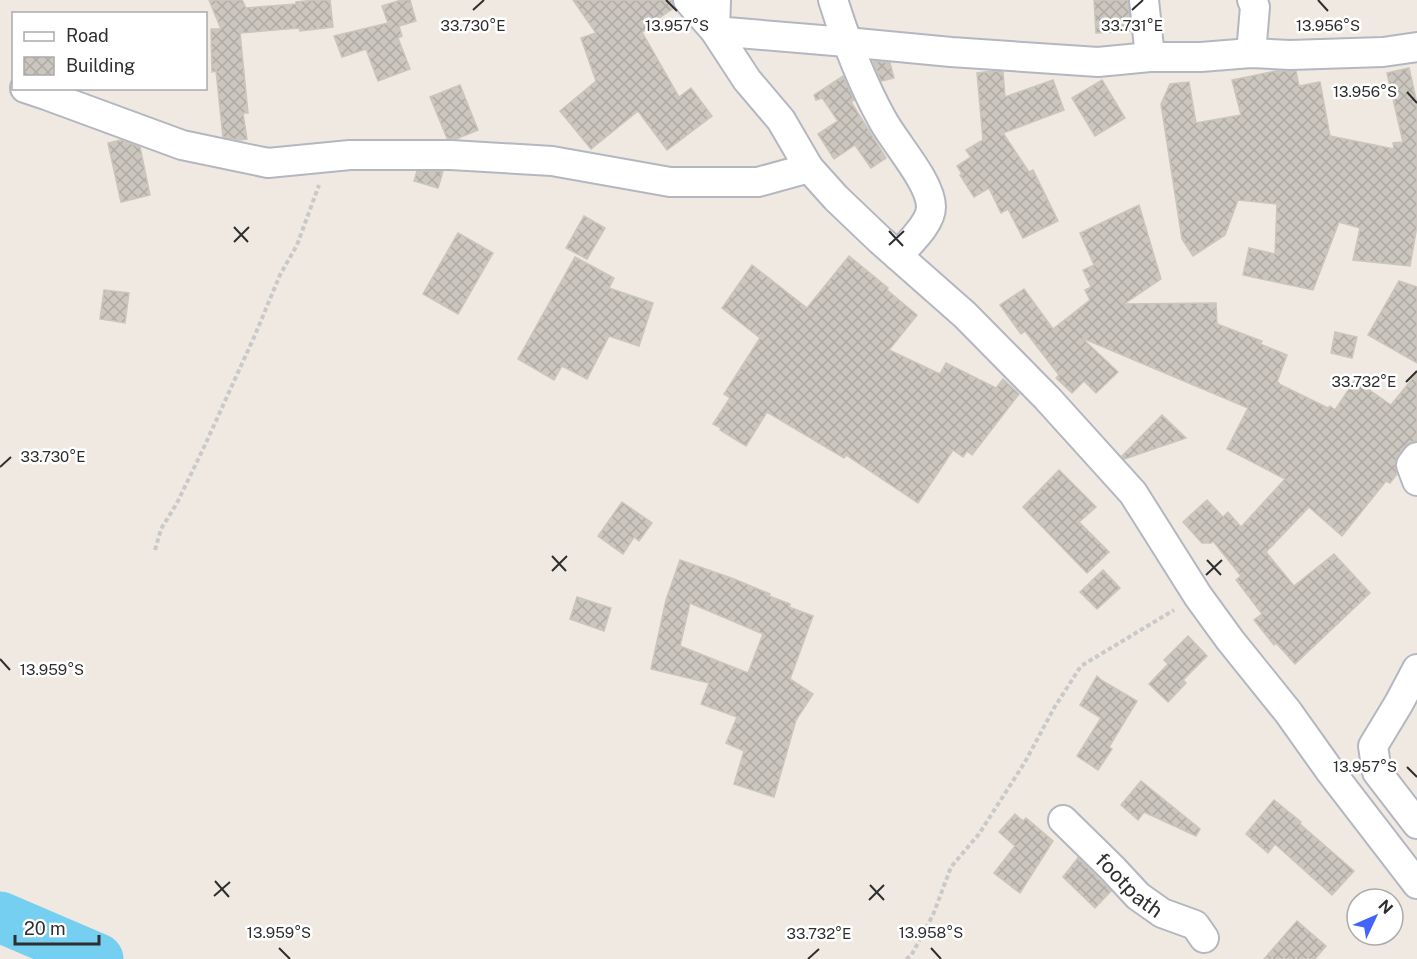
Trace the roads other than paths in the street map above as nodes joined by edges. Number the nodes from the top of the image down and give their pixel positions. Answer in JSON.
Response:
{"nodes":[{"id":1,"x":688,"y":0,"type":"edge"},
{"id":2,"x":716,"y":0,"type":"edge"},
{"id":3,"x":833,"y":0,"type":"edge"},
{"id":4,"x":1144,"y":0,"type":"edge"},
{"id":5,"x":1252,"y":0,"type":"edge"},
{"id":6,"x":715,"y":31,"type":"junction"},
{"id":7,"x":846,"y":42,"type":"junction"},
{"id":8,"x":1417,"y":47,"type":"edge"},
{"id":9,"x":1251,"y":53,"type":"junction"},
{"id":10,"x":1150,"y":57,"type":"junction"},
{"id":11,"x":31,"y":90,"type":"edge"},
{"id":12,"x":809,"y":168,"type":"junction"},
{"id":13,"x":898,"y":256,"type":"junction"},
{"id":14,"x":1417,"y":457,"type":"edge"},
{"id":15,"x":1417,"y":481,"type":"edge"},
{"id":16,"x":1417,"y":669,"type":"edge"},
{"id":17,"x":1063,"y":820,"type":"dead end"},
{"id":18,"x":1417,"y":824,"type":"edge"},
{"id":19,"x":1417,"y":884,"type":"edge"},
{"id":20,"x":1204,"y":938,"type":"dead end"}],
"edges":[{"from":1,"to":6,"type":"street"},
{"from":2,"to":6,"type":"street"},
{"from":3,"to":7,"type":"street"},
{"from":4,"to":10,"type":"street"},
{"from":5,"to":9,"type":"street"},
{"from":6,"to":7,"type":"street"},
{"from":6,"to":12,"type":"street"},
{"from":7,"to":10,"type":"street"},
{"from":7,"to":13,"type":"street"},
{"from":8,"to":9,"type":"street"},
{"from":9,"to":10,"type":"street"},
{"from":11,"to":12,"type":"street"},
{"from":12,"to":13,"type":"street"},
{"from":13,"to":19,"type":"street"},
{"from":14,"to":15,"type":"street"},
{"from":16,"to":18,"type":"street"},
{"from":17,"to":20,"type":"street","name":"footpath"}]}
